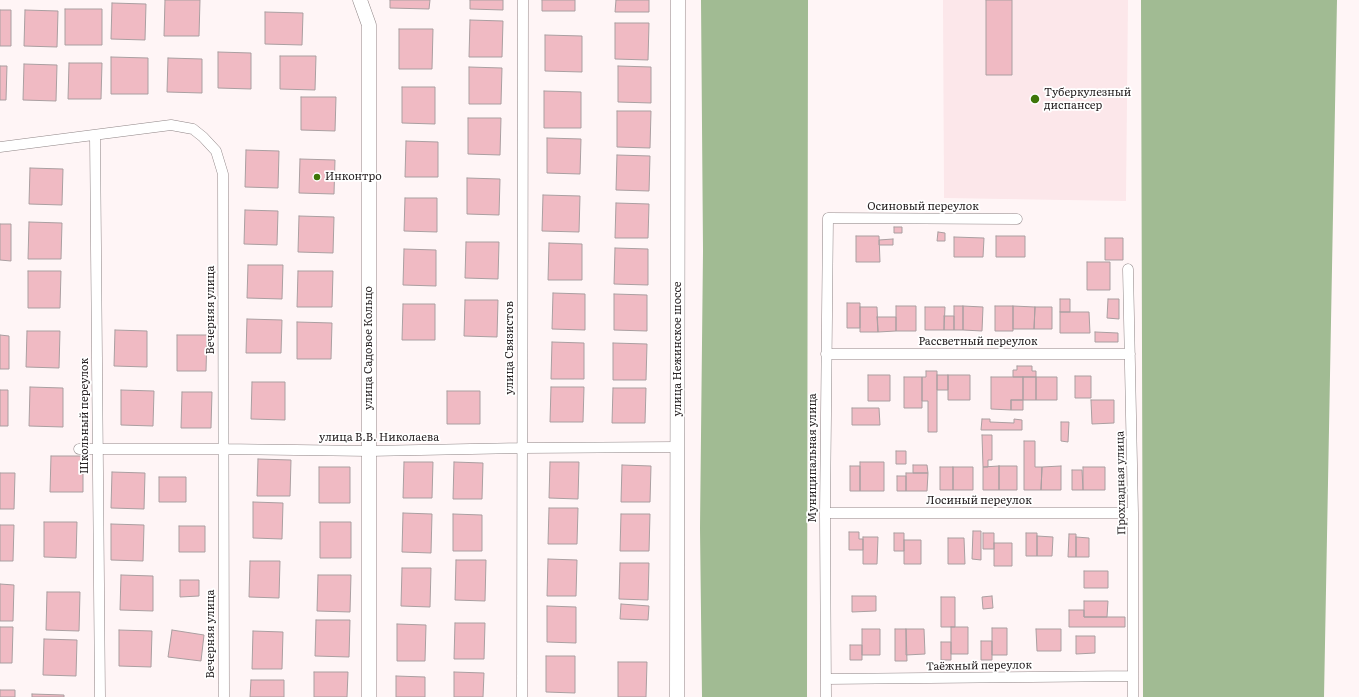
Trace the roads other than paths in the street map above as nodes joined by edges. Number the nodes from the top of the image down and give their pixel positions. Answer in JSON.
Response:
{"nodes":[{"id":1,"x":360,"y":0,"type":"edge"},
{"id":2,"x":523,"y":0,"type":"edge"},
{"id":3,"x":678,"y":0,"type":"edge"},
{"id":4,"x":95,"y":135,"type":"junction"},
{"id":5,"x":0,"y":147,"type":"edge"},
{"id":6,"x":828,"y":218,"type":"joint"},
{"id":7,"x":1017,"y":219,"type":"dead end"},
{"id":8,"x":1128,"y":268,"type":"dead end"},
{"id":9,"x":826,"y":354,"type":"junction"},
{"id":10,"x":1130,"y":354,"type":"junction"},
{"id":11,"x":678,"y":447,"type":"junction"},
{"id":12,"x":522,"y":448,"type":"junction"},
{"id":13,"x":79,"y":449,"type":"dead end"},
{"id":14,"x":97,"y":449,"type":"junction"},
{"id":15,"x":222,"y":449,"type":"junction"},
{"id":16,"x":369,"y":451,"type":"junction"},
{"id":17,"x":1133,"y":513,"type":"junction"},
{"id":18,"x":825,"y":514,"type":"junction"},
{"id":19,"x":1133,"y":676,"type":"junction"},
{"id":20,"x":826,"y":679,"type":"junction"},
{"id":21,"x":100,"y":697,"type":"edge"},
{"id":22,"x":224,"y":697,"type":"edge"},
{"id":23,"x":369,"y":697,"type":"edge"},
{"id":24,"x":522,"y":697,"type":"edge"},
{"id":25,"x":677,"y":697,"type":"edge"},
{"id":26,"x":826,"y":697,"type":"edge"},
{"id":27,"x":1133,"y":697,"type":"edge"}],
"edges":[{"from":1,"to":16,"type":"street","name":"улица Садовое Кольцо"},
{"from":2,"to":12,"type":"street","name":"улица Связистов"},
{"from":3,"to":11,"type":"street","name":"улица Нежинское шоссе"},
{"from":4,"to":5,"type":"street","name":"Вечерняя улица"},
{"from":4,"to":14,"type":"street","name":"Школьный переулок"},
{"from":4,"to":15,"type":"street","name":"Вечерняя улица"},
{"from":6,"to":7,"type":"street","name":"Осиновый переулок"},
{"from":6,"to":9,"type":"street","name":"Муниципальная улица"},
{"from":8,"to":10,"type":"street","name":"Прохладная улица"},
{"from":9,"to":10,"type":"street","name":"Рассветный переулок"},
{"from":9,"to":18,"type":"street","name":"Муниципальная улица"},
{"from":10,"to":17,"type":"street","name":"Прохладная улица"},
{"from":11,"to":12,"type":"street","name":"улица В.В. Николаева"},
{"from":11,"to":25,"type":"street","name":"улица Нежинское шоссе"},
{"from":12,"to":16,"type":"street","name":"улица В.В. Николаева"},
{"from":12,"to":24,"type":"street","name":"улица Связистов"},
{"from":13,"to":14,"type":"street","name":"улица В.В. Николаева"},
{"from":14,"to":15,"type":"street","name":"улица В.В. Николаева"},
{"from":14,"to":21,"type":"street","name":"Школьный переулок"},
{"from":15,"to":16,"type":"street","name":"улица В.В. Николаева"},
{"from":15,"to":22,"type":"street","name":"Вечерняя улица"},
{"from":16,"to":23,"type":"street","name":"улица Садовое Кольцо"},
{"from":17,"to":18,"type":"street","name":"Лосиный переулок"},
{"from":17,"to":19,"type":"street","name":"Прохладная улица"},
{"from":18,"to":20,"type":"street","name":"Муниципальная улица"},
{"from":19,"to":20,"type":"street","name":"Таёжный переулок"},
{"from":19,"to":27,"type":"street","name":"Прохладная улица"},
{"from":20,"to":26,"type":"street","name":"Муниципальная улица"}]}
